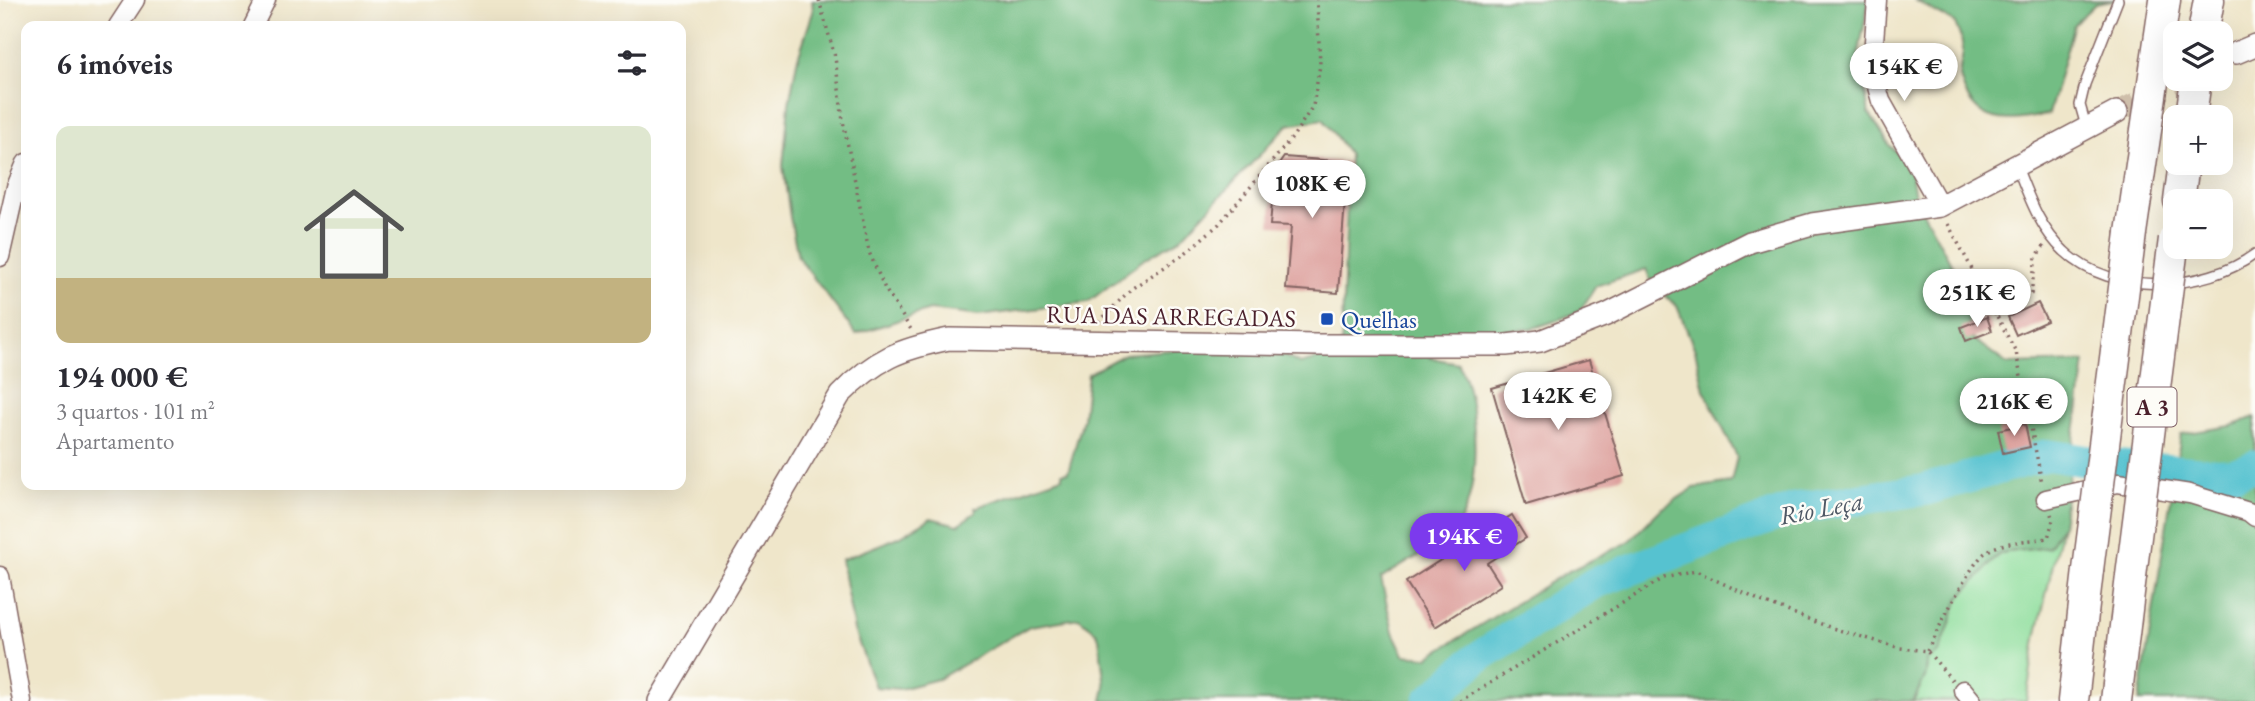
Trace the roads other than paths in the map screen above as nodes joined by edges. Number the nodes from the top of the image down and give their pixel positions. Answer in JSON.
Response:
{"nodes":[{"id":1,"x":135,"y":0,"type":"edge"},
{"id":2,"x":266,"y":0,"type":"edge"},
{"id":3,"x":1877,"y":0,"type":"edge"},
{"id":4,"x":2118,"y":0,"type":"edge"},
{"id":5,"x":2165,"y":0,"type":"edge"},
{"id":6,"x":2209,"y":0,"type":"edge"},
{"id":7,"x":121,"y":21,"type":"edge"},
{"id":8,"x":256,"y":21,"type":"edge"},
{"id":9,"x":2205,"y":21,"type":"edge"},
{"id":10,"x":2117,"y":112,"type":"tunnel mouth"},
{"id":11,"x":2086,"y":128,"type":"junction"},
{"id":12,"x":2016,"y":166,"type":"junction"},
{"id":13,"x":21,"y":175,"type":"edge"},
{"id":14,"x":1940,"y":206,"type":"junction"},
{"id":15,"x":2255,"y":254,"type":"edge"},
{"id":16,"x":0,"y":257,"type":"edge"},
{"id":17,"x":2171,"y":259,"type":"edge"},
{"id":18,"x":2046,"y":499,"type":"road end"},
{"id":19,"x":2255,"y":517,"type":"edge"},
{"id":20,"x":0,"y":576,"type":"edge"},
{"id":21,"x":8,"y":680,"type":"edge"},
{"id":22,"x":22,"y":701,"type":"edge"},
{"id":23,"x":659,"y":701,"type":"edge"},
{"id":24,"x":2073,"y":701,"type":"edge"},
{"id":25,"x":2116,"y":701,"type":"edge"}],
"edges":[{"from":1,"to":7,"type":"street"},
{"from":2,"to":8,"type":"street"},
{"from":3,"to":14,"type":"street"},
{"from":4,"to":11,"type":"lane"},
{"from":5,"to":24,"type":"highway","number":"A 3","bridge":true},
{"from":6,"to":9,"type":"highway"},
{"from":10,"to":11,"type":"street","name":"RUA DAS ARREGADAS"},
{"from":11,"to":12,"type":"street","name":"RUA DAS ARREGADAS"},
{"from":12,"to":14,"type":"street","name":"RUA DAS ARREGADAS"},
{"from":12,"to":15,"type":"lane"},
{"from":13,"to":16,"type":"street"},
{"from":14,"to":23,"type":"street","name":"RUA DAS ARREGADAS"},
{"from":17,"to":25,"type":"highway","number":"A 3","bridge":true},
{"from":18,"to":19,"type":"street"},
{"from":20,"to":21,"type":"street"},
{"from":21,"to":22,"type":"street"}]}
